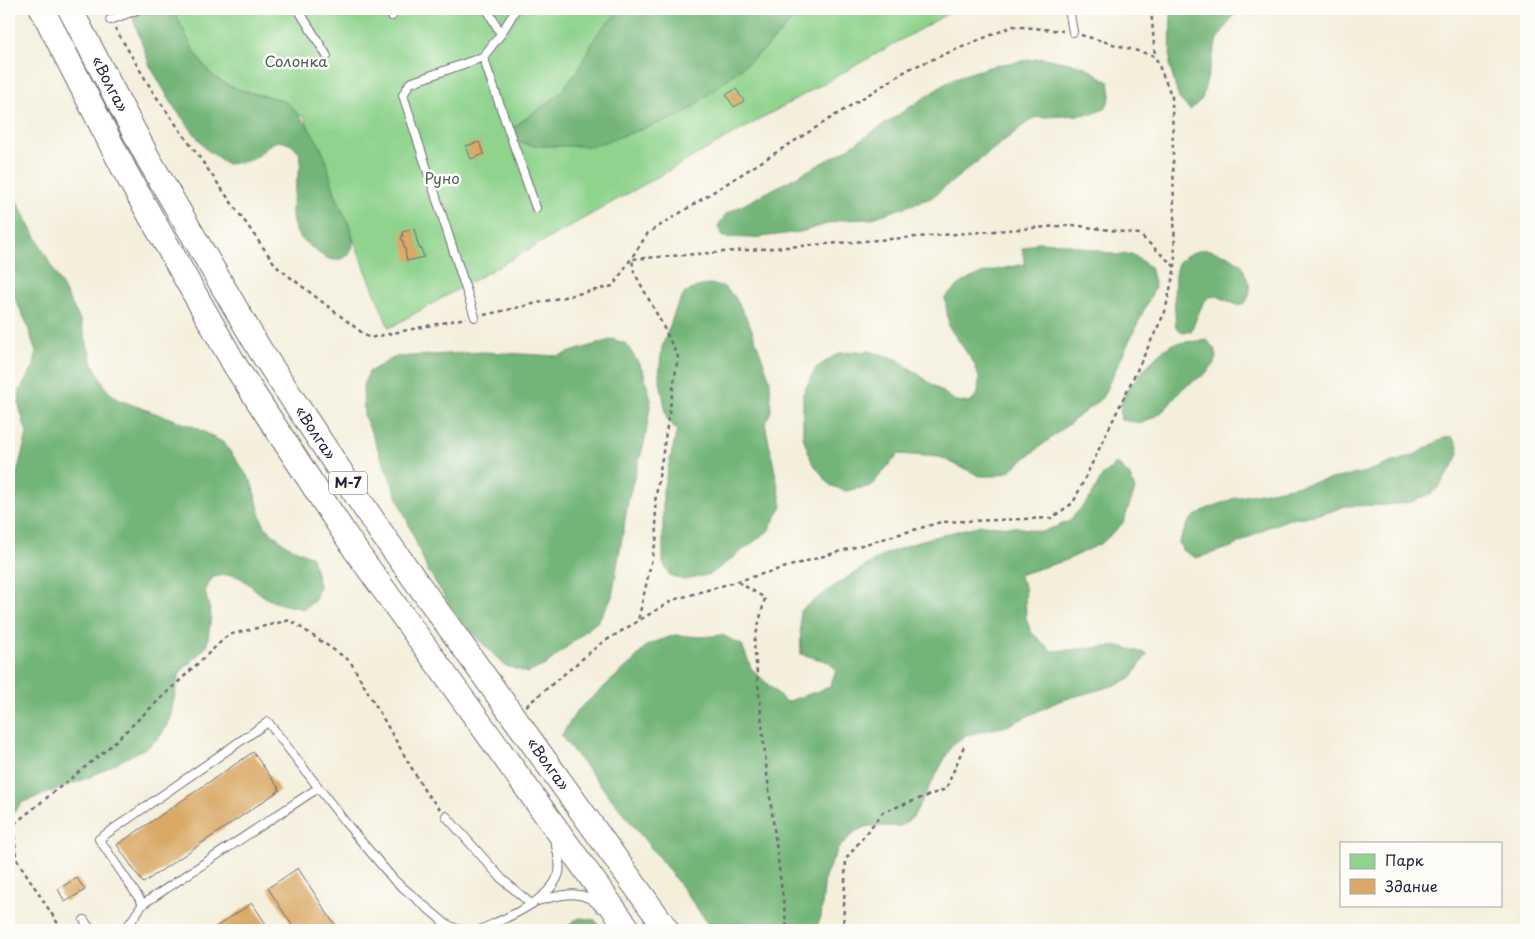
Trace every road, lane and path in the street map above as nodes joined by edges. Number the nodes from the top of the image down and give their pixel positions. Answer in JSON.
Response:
{"nodes":[{"id":1,"x":42,"y":9,"type":"edge"},
{"id":2,"x":70,"y":9,"type":"edge"},
{"id":3,"x":138,"y":9,"type":"edge"},
{"id":4,"x":298,"y":9,"type":"edge"},
{"id":5,"x":487,"y":9,"type":"edge"},
{"id":6,"x":516,"y":9,"type":"edge"},
{"id":7,"x":1069,"y":9,"type":"edge"},
{"id":8,"x":1093,"y":9,"type":"edge"},
{"id":9,"x":1151,"y":9,"type":"edge"},
{"id":10,"x":1070,"y":17,"type":"junction"},
{"id":11,"x":110,"y":20,"type":"joint"},
{"id":12,"x":1073,"y":32,"type":"junction"},
{"id":13,"x":501,"y":34,"type":"junction"},
{"id":14,"x":327,"y":56,"type":"dead end"},
{"id":15,"x":483,"y":56,"type":"junction"},
{"id":16,"x":1156,"y":56,"type":"junction"},
{"id":17,"x":536,"y":208,"type":"dead end"},
{"id":18,"x":632,"y":259,"type":"junction"},
{"id":19,"x":1175,"y":267,"type":"junction"},
{"id":20,"x":475,"y":317,"type":"junction"},
{"id":21,"x":738,"y":582,"type":"junction"},
{"id":22,"x":638,"y":621,"type":"junction"},
{"id":23,"x":514,"y":717,"type":"junction"},
{"id":24,"x":964,"y":746,"type":"dead end"},
{"id":25,"x":520,"y":778,"type":"junction"},
{"id":26,"x":318,"y":788,"type":"junction"},
{"id":27,"x":529,"y":804,"type":"dead end"},
{"id":28,"x":446,"y":816,"type":"joint"},
{"id":29,"x":567,"y":862,"type":"dead end"},
{"id":30,"x":584,"y":886,"type":"dead end"},
{"id":31,"x":595,"y":902,"type":"junction"},
{"id":32,"x":533,"y":903,"type":"junction"},
{"id":33,"x":143,"y":904,"type":"junction"},
{"id":34,"x":606,"y":916,"type":"dead end"},
{"id":35,"x":84,"y":920,"type":"dead end"},
{"id":36,"x":787,"y":926,"type":"junction"},
{"id":37,"x":62,"y":930,"type":"edge"},
{"id":38,"x":91,"y":930,"type":"edge"},
{"id":39,"x":125,"y":930,"type":"edge"},
{"id":40,"x":459,"y":930,"type":"edge"},
{"id":41,"x":480,"y":930,"type":"edge"},
{"id":42,"x":629,"y":930,"type":"edge"},
{"id":43,"x":667,"y":930,"type":"edge"},
{"id":44,"x":787,"y":930,"type":"edge"},
{"id":45,"x":804,"y":930,"type":"edge"},
{"id":46,"x":843,"y":930,"type":"edge"}],
"edges":[{"from":1,"to":25,"type":"highway","name":"«Волга»","number":"М-7"},
{"from":2,"to":23,"type":"highway","name":"«Волга»","number":"М-7"},
{"from":3,"to":11,"type":"lane"},
{"from":4,"to":14,"type":"lane"},
{"from":5,"to":13,"type":"lane"},
{"from":6,"to":13,"type":"lane"},
{"from":7,"to":10,"type":"lane"},
{"from":8,"to":10,"type":"path"},
{"from":9,"to":16,"type":"path"},
{"from":10,"to":12,"type":"lane"},
{"from":11,"to":20,"type":"path"},
{"from":12,"to":16,"type":"path"},
{"from":12,"to":18,"type":"path"},
{"from":13,"to":15,"type":"lane"},
{"from":15,"to":17,"type":"lane"},
{"from":15,"to":20,"type":"lane"},
{"from":16,"to":19,"type":"path"},
{"from":18,"to":19,"type":"path"},
{"from":18,"to":20,"type":"path"},
{"from":18,"to":22,"type":"path"},
{"from":19,"to":21,"type":"path"},
{"from":21,"to":22,"type":"path"},
{"from":21,"to":36,"type":"path"},
{"from":22,"to":23,"type":"path"},
{"from":23,"to":43,"type":"highway","name":"«Волга»","number":"М-7"},
{"from":24,"to":46,"type":"path"},
{"from":25,"to":27,"type":"lane"},
{"from":25,"to":42,"type":"highway","name":"«Волга»","number":"М-7"},
{"from":26,"to":33,"type":"lane"},
{"from":26,"to":33,"type":"lane"},
{"from":26,"to":40,"type":"lane"},
{"from":28,"to":32,"type":"lane"},
{"from":28,"to":37,"type":"path"},
{"from":29,"to":32,"type":"lane"},
{"from":30,"to":31,"type":"lane"},
{"from":31,"to":32,"type":"lane"},
{"from":31,"to":34,"type":"lane"},
{"from":32,"to":41,"type":"lane"},
{"from":33,"to":39,"type":"lane"},
{"from":35,"to":38,"type":"lane"},
{"from":36,"to":44,"type":"path"},
{"from":36,"to":45,"type":"path"}]}
